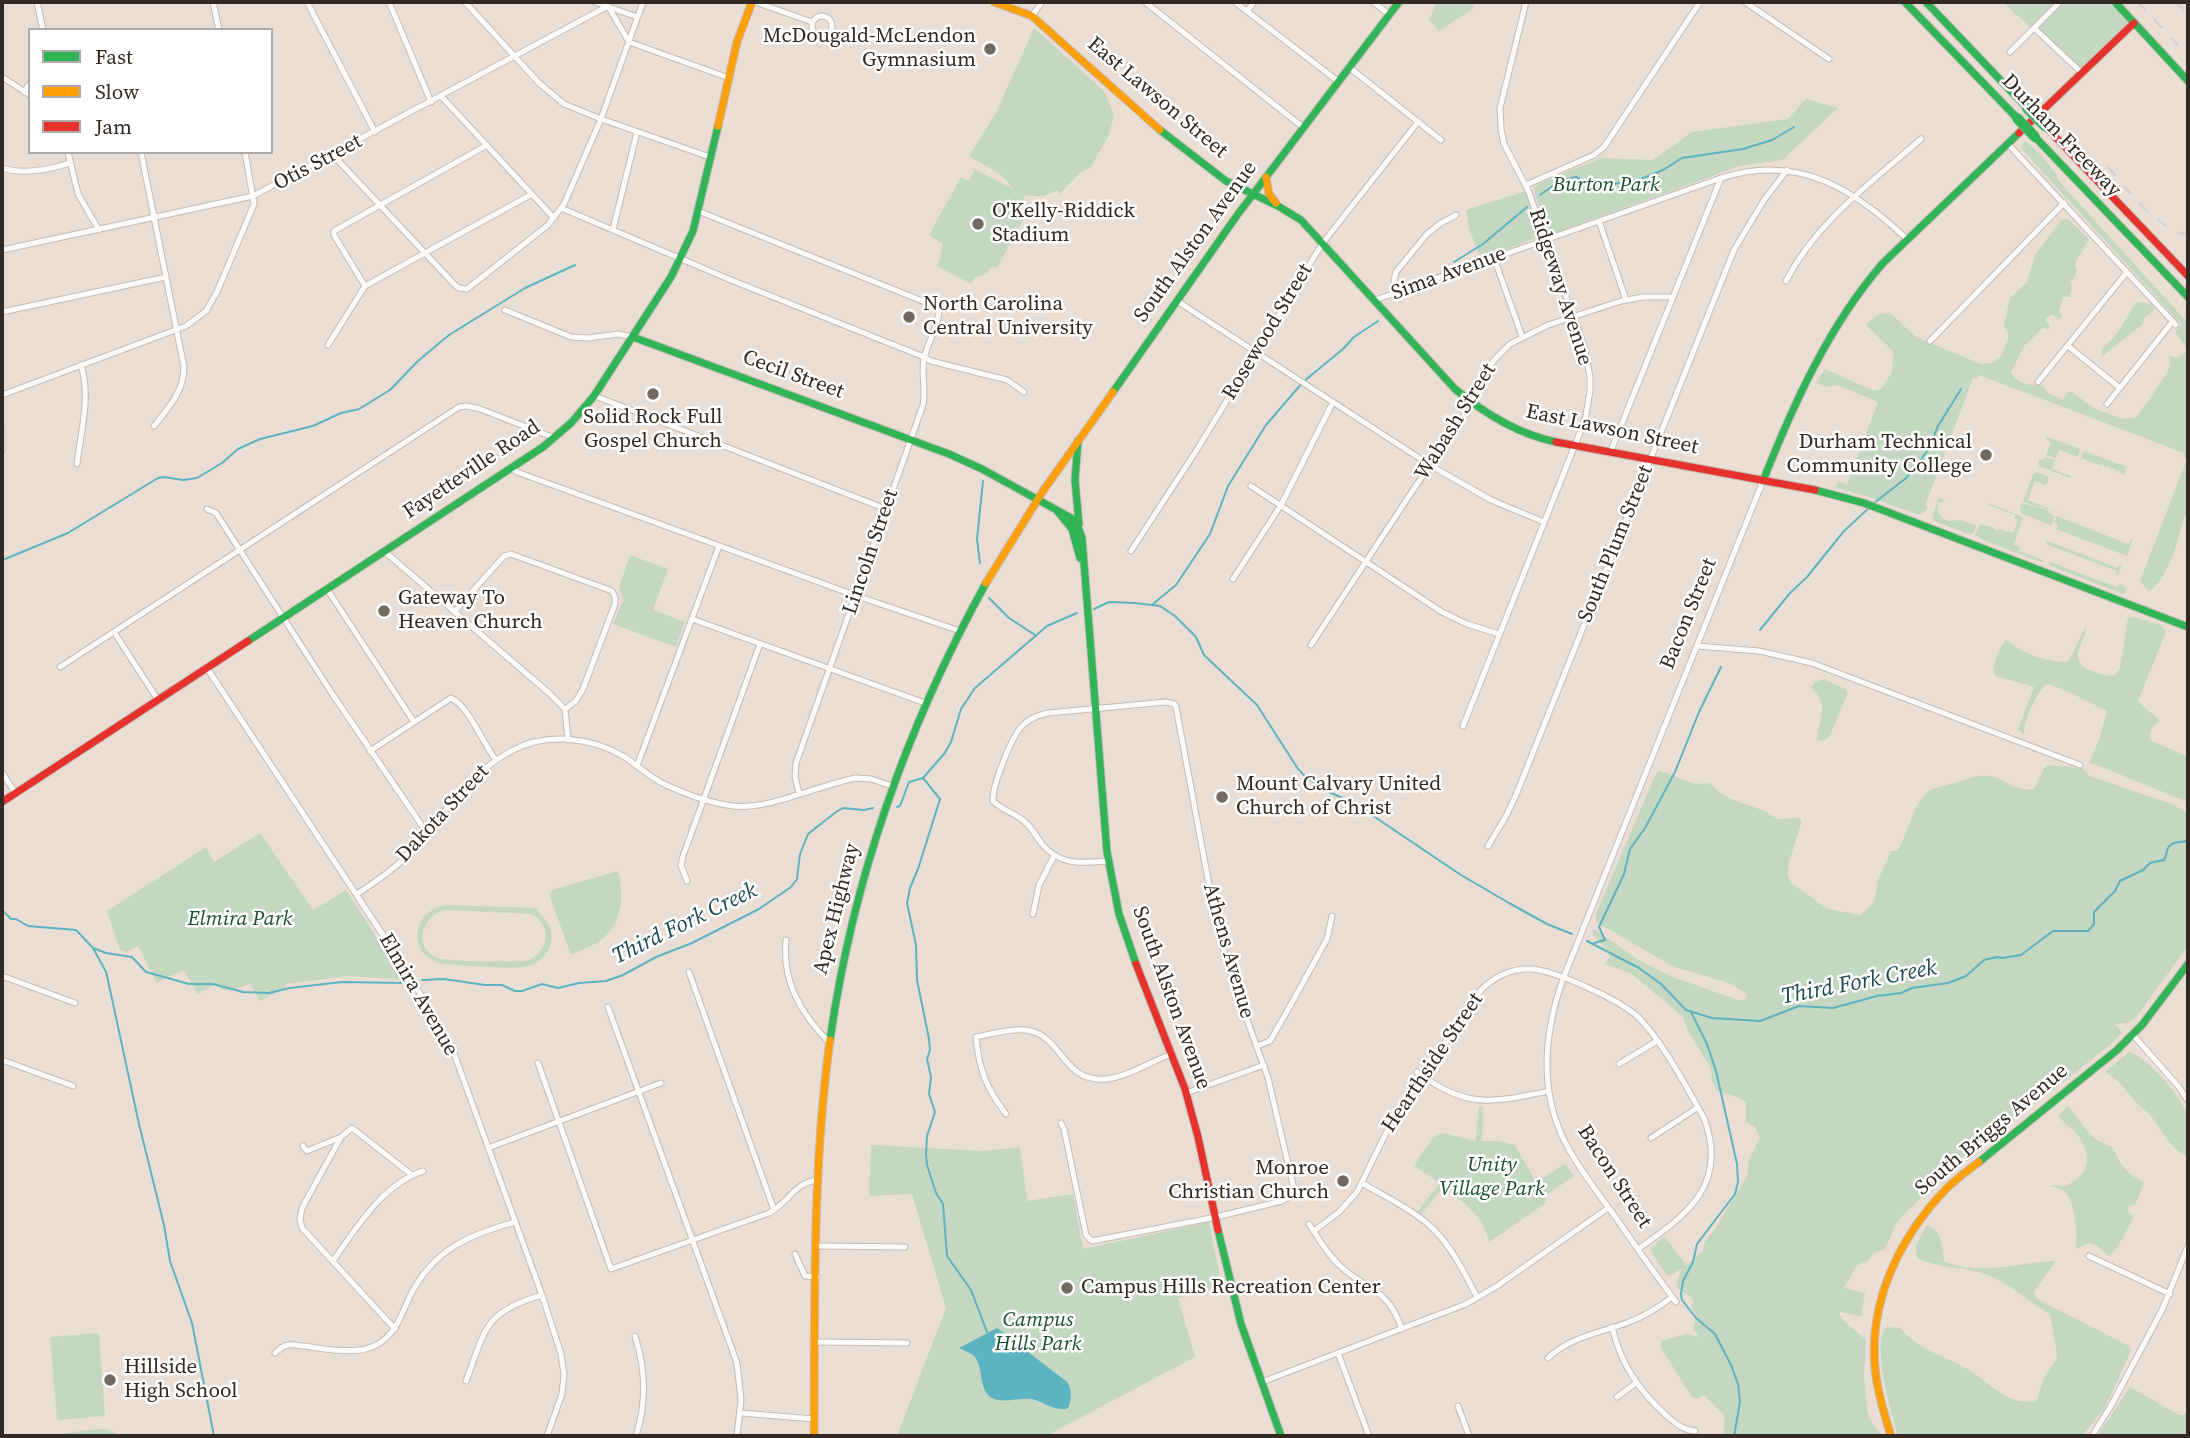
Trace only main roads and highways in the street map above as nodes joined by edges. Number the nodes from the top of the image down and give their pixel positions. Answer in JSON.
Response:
{"nodes":[{"id":1,"x":754,"y":2,"type":"edge"},
{"id":2,"x":994,"y":2,"type":"edge"},
{"id":3,"x":1399,"y":2,"type":"edge"},
{"id":4,"x":1905,"y":2,"type":"edge"},
{"id":5,"x":1926,"y":2,"type":"edge"},
{"id":6,"x":2115,"y":2,"type":"edge"},
{"id":7,"x":2134,"y":23,"type":"junction"},
{"id":8,"x":2188,"y":80,"type":"edge"},
{"id":9,"x":1266,"y":177,"type":"junction"},
{"id":10,"x":1252,"y":195,"type":"junction"},
{"id":11,"x":1278,"y":206,"type":"junction"},
{"id":12,"x":2132,"y":238,"type":"junction"},
{"id":13,"x":2152,"y":238,"type":"junction"},
{"id":14,"x":2188,"y":270,"type":"edge"},
{"id":15,"x":2188,"y":276,"type":"edge"},
{"id":16,"x":2188,"y":297,"type":"edge"},
{"id":17,"x":2188,"y":304,"type":"edge"},
{"id":18,"x":633,"y":337,"type":"junction"},
{"id":19,"x":1078,"y":441,"type":"junction"},
{"id":20,"x":1763,"y":481,"type":"junction"},
{"id":21,"x":1037,"y":501,"type":"junction"},
{"id":22,"x":1058,"y":512,"type":"junction"},
{"id":23,"x":1079,"y":524,"type":"junction"},
{"id":24,"x":1082,"y":563,"type":"junction"},
{"id":25,"x":2188,"y":627,"type":"edge"},
{"id":26,"x":2,"y":802,"type":"edge"},
{"id":27,"x":2188,"y":964,"type":"edge"},
{"id":28,"x":814,"y":1436,"type":"edge"},
{"id":29,"x":1281,"y":1436,"type":"edge"},
{"id":30,"x":1891,"y":1436,"type":"edge"}],
"edges":[{"from":1,"to":18,"type":"main road","name":"Fayetteville Road"},
{"from":2,"to":10,"type":"main road","name":"East Lawson Street"},
{"from":3,"to":9,"type":"main road","name":"South Alston Avenue"},
{"from":4,"to":12,"type":"main road","name":"Durham Freeway","bridge":true},
{"from":5,"to":13,"type":"main road","name":"Durham Freeway","bridge":true},
{"from":6,"to":7,"type":"main road"},
{"from":7,"to":8,"type":"main road"},
{"from":7,"to":20,"type":"main road","name":"Bacon Street"},
{"from":9,"to":10,"type":"main road","name":"South Alston Avenue"},
{"from":9,"to":11,"type":"main road"},
{"from":10,"to":11,"type":"main road","name":"East Lawson Street"},
{"from":10,"to":19,"type":"main road","name":"South Alston Avenue"},
{"from":11,"to":20,"type":"main road","name":"East Lawson Street"},
{"from":12,"to":16,"type":"main road","name":"Durham Freeway"},
{"from":12,"to":17,"type":"main road"},
{"from":13,"to":14,"type":"main road"},
{"from":13,"to":15,"type":"main road","name":"Durham Freeway"},
{"from":18,"to":21,"type":"main road","name":"Cecil Street"},
{"from":18,"to":26,"type":"main road","name":"Fayetteville Road"},
{"from":19,"to":21,"type":"main road","name":"Apex Highway"},
{"from":19,"to":23,"type":"main road"},
{"from":20,"to":25,"type":"main road","name":"East Lawson Street"},
{"from":21,"to":22,"type":"main road","name":"Cecil Street"},
{"from":21,"to":28,"type":"main road","name":"Apex Highway"},
{"from":22,"to":23,"type":"main road","name":"Cecil Street"},
{"from":22,"to":24,"type":"main road"},
{"from":23,"to":24,"type":"main road"},
{"from":24,"to":29,"type":"main road","name":"South Alston Avenue"},
{"from":27,"to":30,"type":"main road","name":"South Briggs Avenue"}]}
